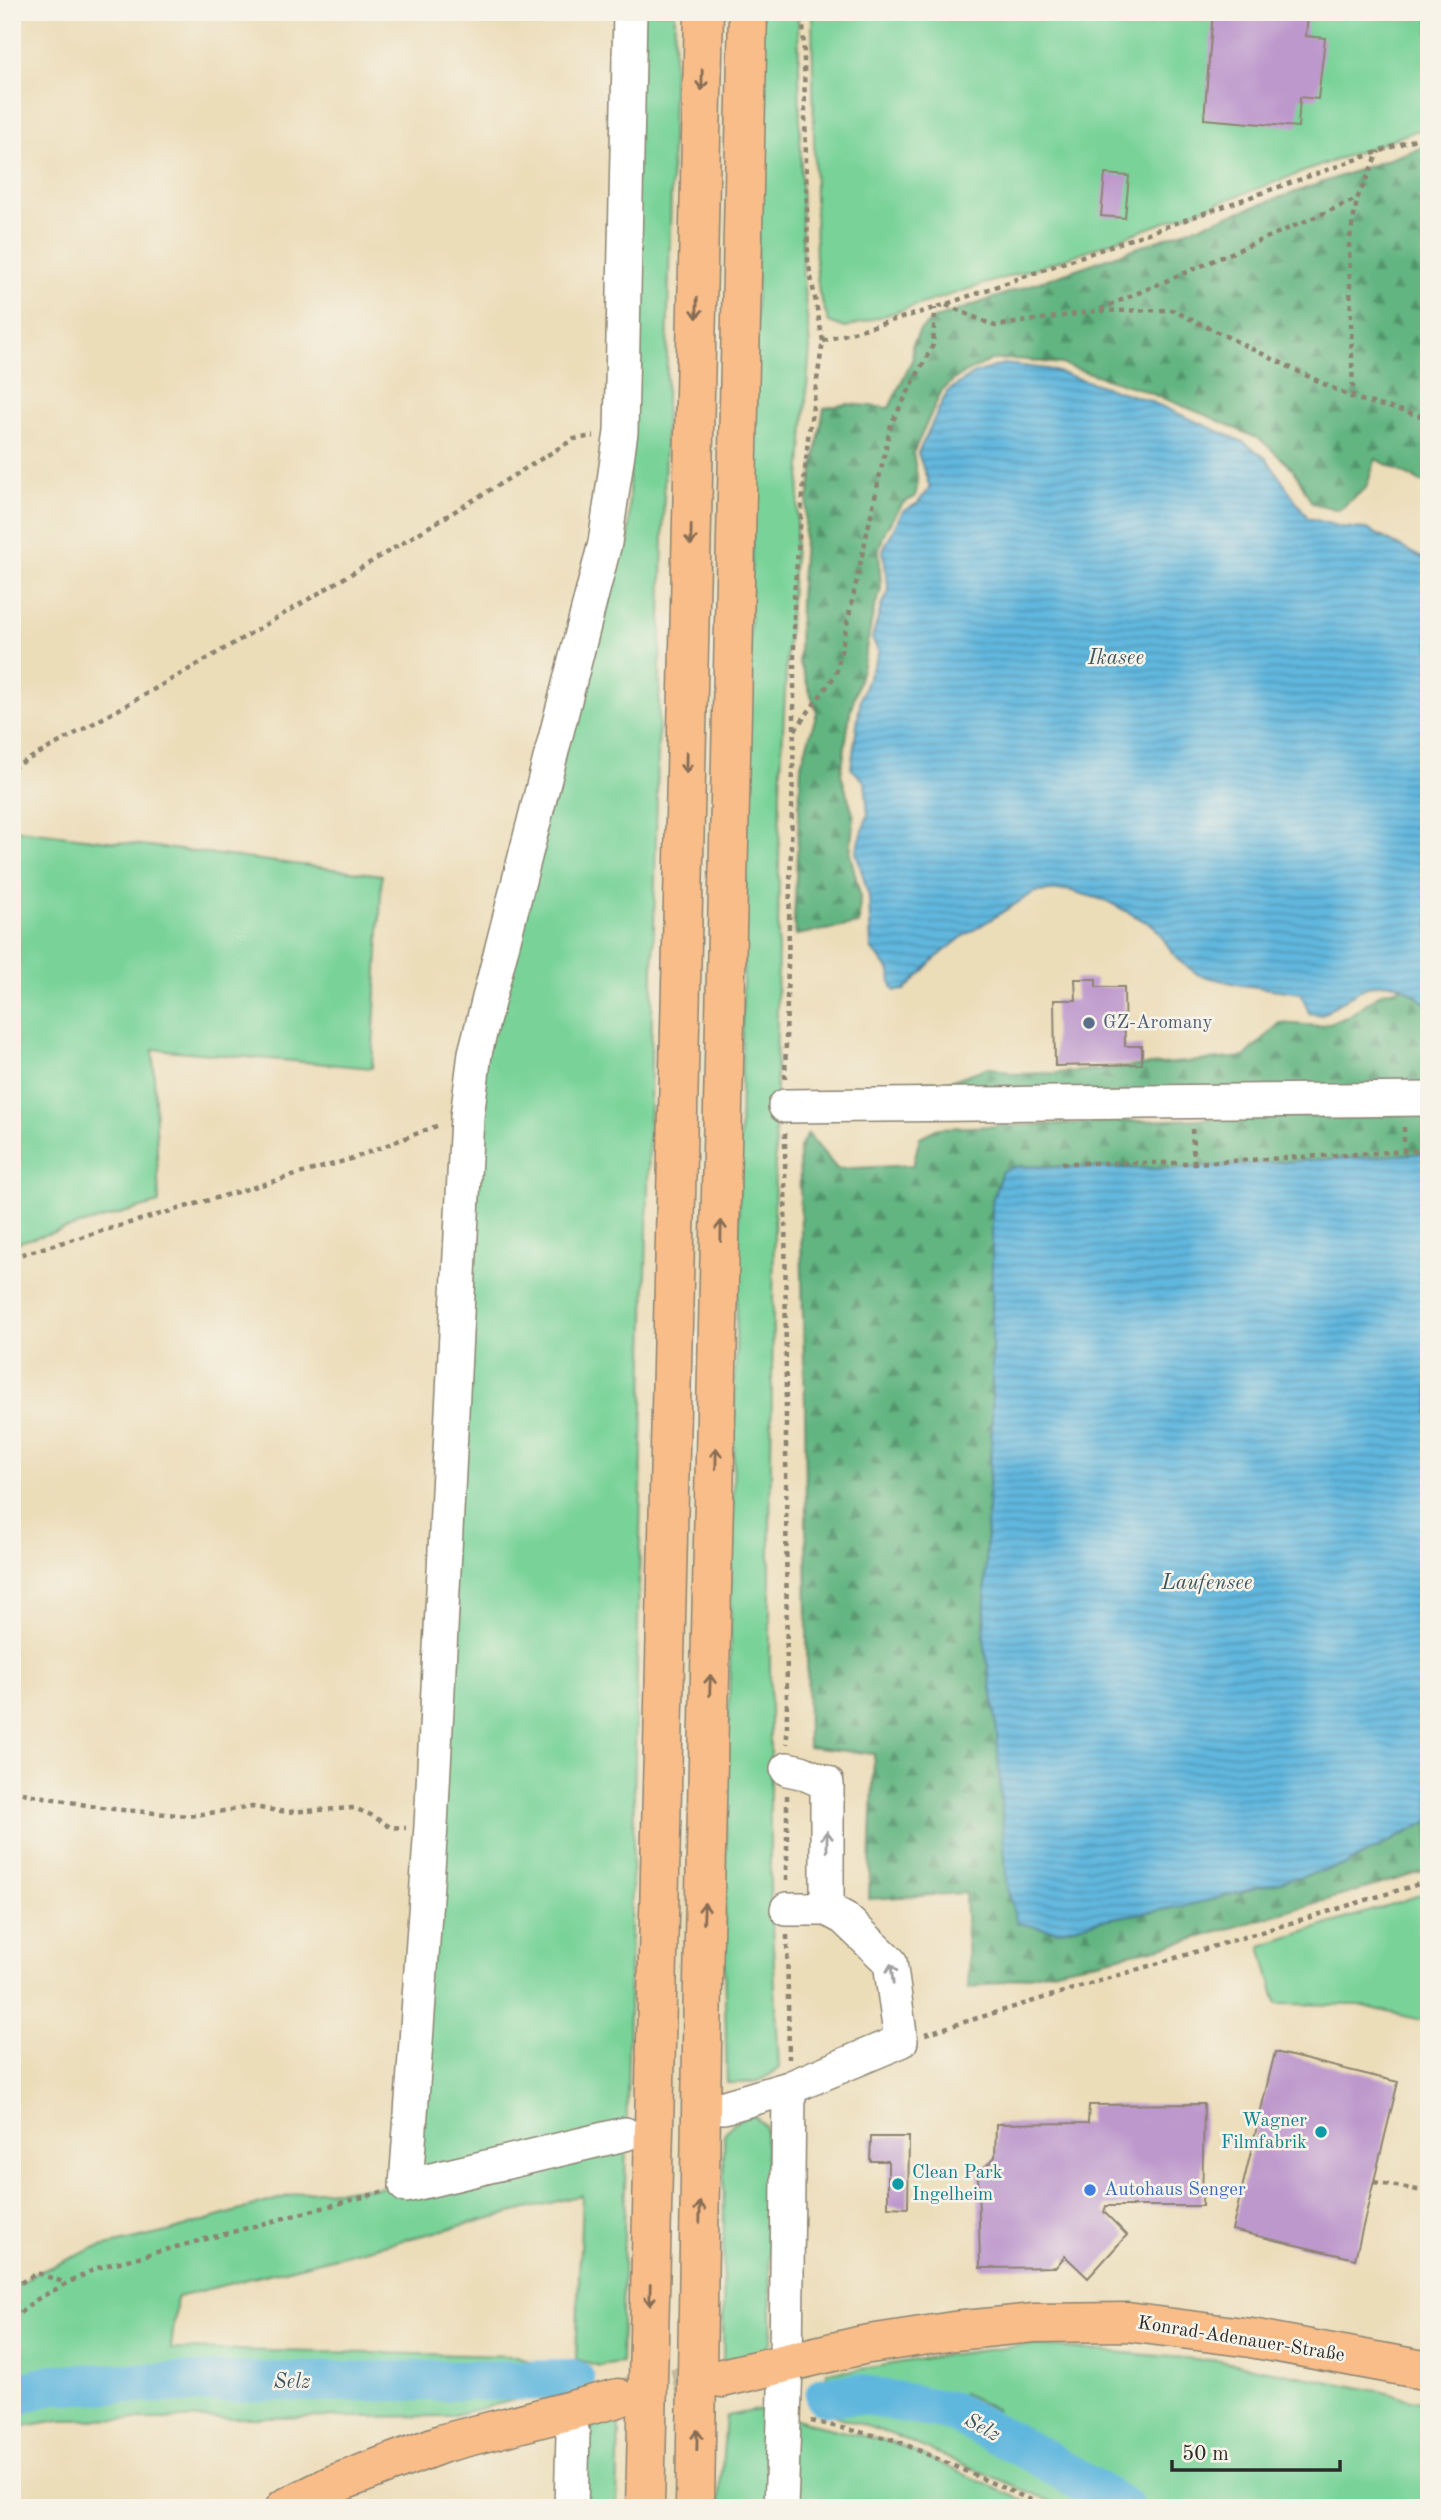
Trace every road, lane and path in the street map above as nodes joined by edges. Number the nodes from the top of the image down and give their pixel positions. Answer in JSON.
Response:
{"nodes":[{"id":1,"x":630,"y":12,"type":"edge"},
{"id":2,"x":704,"y":12,"type":"edge"},
{"id":3,"x":748,"y":12,"type":"edge"},
{"id":4,"x":803,"y":12,"type":"edge"},
{"id":5,"x":1429,"y":134,"type":"edge"},
{"id":6,"x":1379,"y":151,"type":"junction"},
{"id":7,"x":1357,"y":199,"type":"junction"},
{"id":8,"x":946,"y":305,"type":"junction"},
{"id":9,"x":935,"y":309,"type":"junction"},
{"id":10,"x":1096,"y":311,"type":"junction"},
{"id":11,"x":823,"y":341,"type":"junction"},
{"id":12,"x":1353,"y":398,"type":"junction"},
{"id":13,"x":1429,"y":418,"type":"edge"},
{"id":14,"x":621,"y":432,"type":"junction"},
{"id":15,"x":794,"y":731,"type":"junction"},
{"id":16,"x":12,"y":768,"type":"edge"},
{"id":17,"x":785,"y":1106,"type":"junction"},
{"id":18,"x":1416,"y":1108,"type":"edge"},
{"id":19,"x":467,"y":1117,"type":"junction"},
{"id":20,"x":1192,"y":1124,"type":"dead end"},
{"id":21,"x":1429,"y":1150,"type":"edge"},
{"id":22,"x":1404,"y":1152,"type":"junction"},
{"id":23,"x":1062,"y":1163,"type":"dead end"},
{"id":24,"x":1194,"y":1163,"type":"junction"},
{"id":25,"x":12,"y":1257,"type":"edge"},
{"id":26,"x":787,"y":1769,"type":"junction"},
{"id":27,"x":12,"y":1791,"type":"edge"},
{"id":28,"x":431,"y":1826,"type":"junction"},
{"id":29,"x":1429,"y":1881,"type":"edge"},
{"id":30,"x":787,"y":1909,"type":"junction"},
{"id":31,"x":827,"y":1909,"type":"junction"},
{"id":32,"x":901,"y":2041,"type":"junction"},
{"id":33,"x":789,"y":2088,"type":"junction"},
{"id":34,"x":724,"y":2107,"type":"dead end"},
{"id":35,"x":625,"y":2134,"type":"dead end"},
{"id":36,"x":1374,"y":2182,"type":"dead end"},
{"id":37,"x":406,"y":2186,"type":"junction"},
{"id":38,"x":1428,"y":2192,"type":"edge"},
{"id":39,"x":67,"y":2283,"type":"junction"},
{"id":40,"x":12,"y":2288,"type":"edge"},
{"id":41,"x":12,"y":2319,"type":"edge"},
{"id":42,"x":786,"y":2364,"type":"junction"},
{"id":43,"x":1429,"y":2371,"type":"edge"},
{"id":44,"x":722,"y":2378,"type":"tunnel mouth"},
{"id":45,"x":618,"y":2398,"type":"tunnel mouth"},
{"id":46,"x":566,"y":2412,"type":"junction"},
{"id":47,"x":783,"y":2412,"type":"junction"},
{"id":48,"x":285,"y":2508,"type":"edge"},
{"id":49,"x":571,"y":2508,"type":"edge"},
{"id":50,"x":645,"y":2508,"type":"edge"},
{"id":51,"x":695,"y":2508,"type":"edge"},
{"id":52,"x":781,"y":2508,"type":"edge"},
{"id":53,"x":1049,"y":2508,"type":"edge"}],
"edges":[{"from":1,"to":14,"type":"street"},
{"from":2,"to":50,"type":"main road","one_way":true},
{"from":51,"to":3,"type":"main road","one_way":true},
{"from":4,"to":11,"type":"path"},
{"from":5,"to":6,"type":"path"},
{"from":6,"to":7,"type":"path"},
{"from":6,"to":8,"type":"path"},
{"from":7,"to":10,"type":"path"},
{"from":7,"to":12,"type":"path"},
{"from":8,"to":9,"type":"path"},
{"from":8,"to":10,"type":"path"},
{"from":9,"to":11,"type":"path"},
{"from":9,"to":15,"type":"path"},
{"from":10,"to":12,"type":"path"},
{"from":11,"to":15,"type":"path"},
{"from":12,"to":13,"type":"path"},
{"from":14,"to":16,"type":"path"},
{"from":14,"to":19,"type":"street"},
{"from":15,"to":17,"type":"path"},
{"from":17,"to":18,"type":"street"},
{"from":17,"to":26,"type":"path"},
{"from":18,"to":22,"type":"path"},
{"from":19,"to":25,"type":"path"},
{"from":19,"to":28,"type":"street"},
{"from":20,"to":24,"type":"path"},
{"from":21,"to":22,"type":"path"},
{"from":22,"to":24,"type":"path"},
{"from":23,"to":24,"type":"path"},
{"from":26,"to":30,"type":"path"},
{"from":31,"to":26,"type":"street","one_way":true},
{"from":27,"to":28,"type":"path"},
{"from":28,"to":37,"type":"street"},
{"from":29,"to":32,"type":"path"},
{"from":30,"to":31,"type":"street"},
{"from":30,"to":33,"type":"path"},
{"from":32,"to":31,"type":"street","one_way":true},
{"from":32,"to":33,"type":"street"},
{"from":33,"to":34,"type":"street"},
{"from":33,"to":42,"type":"street"},
{"from":35,"to":37,"type":"street"},
{"from":36,"to":38,"type":"path"},
{"from":37,"to":39,"type":"path"},
{"from":39,"to":40,"type":"path"},
{"from":39,"to":41,"type":"path"},
{"from":42,"to":43,"type":"main road","name":"Konrad-Adenauer-Straße"},
{"from":42,"to":44,"type":"main road","name":"Konrad-Adenauer-Straße"},
{"from":42,"to":47,"type":"street"},
{"from":45,"to":46,"type":"main road"},
{"from":46,"to":48,"type":"main road"},
{"from":46,"to":49,"type":"street"},
{"from":47,"to":52,"type":"street"},
{"from":47,"to":53,"type":"path"}]}
